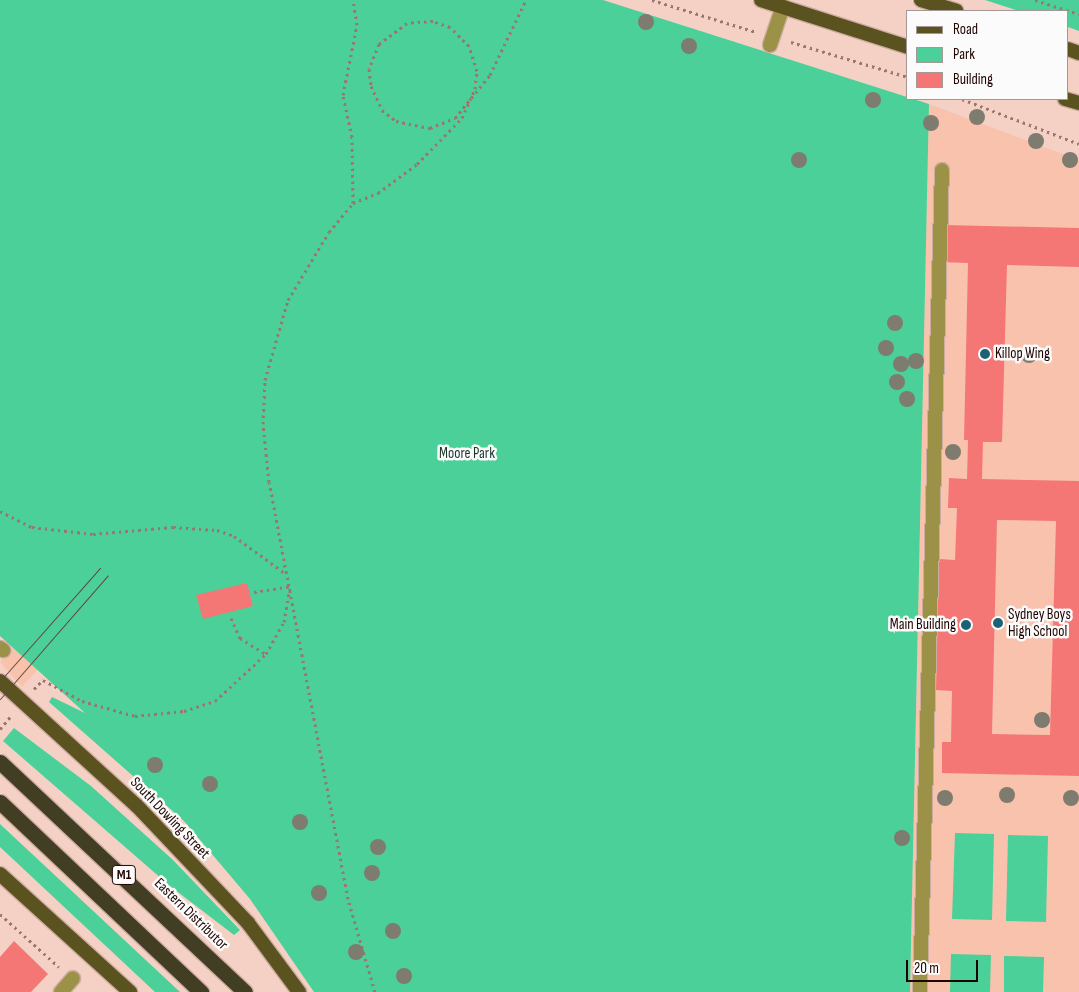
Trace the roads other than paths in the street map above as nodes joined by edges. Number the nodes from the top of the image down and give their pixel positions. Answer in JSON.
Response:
{"nodes":[{"id":1,"x":761,"y":0,"type":"edge"},
{"id":2,"x":921,"y":0,"type":"edge"},
{"id":3,"x":783,"y":6,"type":"junction"},
{"id":4,"x":953,"y":10,"type":"edge"},
{"id":5,"x":770,"y":45,"type":"dead end"},
{"id":6,"x":906,"y":46,"type":"edge"},
{"id":7,"x":942,"y":170,"type":"dead end"},
{"id":8,"x":0,"y":682,"type":"edge"},
{"id":9,"x":0,"y":762,"type":"edge"},
{"id":10,"x":0,"y":802,"type":"edge"},
{"id":11,"x":0,"y":874,"type":"edge"},
{"id":12,"x":73,"y":978,"type":"road end"},
{"id":13,"x":61,"y":992,"type":"edge"},
{"id":14,"x":130,"y":992,"type":"edge"},
{"id":15,"x":201,"y":992,"type":"edge"},
{"id":16,"x":245,"y":992,"type":"edge"},
{"id":17,"x":299,"y":992,"type":"edge"},
{"id":18,"x":920,"y":992,"type":"edge"}],
"edges":[{"from":1,"to":3,"type":"main road"},
{"from":2,"to":4,"type":"main road"},
{"from":3,"to":5,"type":"street"},
{"from":3,"to":6,"type":"main road"},
{"from":7,"to":18,"type":"street"},
{"from":8,"to":17,"type":"main road","name":"South Dowling Street"},
{"from":9,"to":16,"type":"highway","name":"Eastern Distributor","number":"M1"},
{"from":10,"to":15,"type":"highway","number":"M1"},
{"from":11,"to":14,"type":"main road"},
{"from":12,"to":13,"type":"street"}]}
